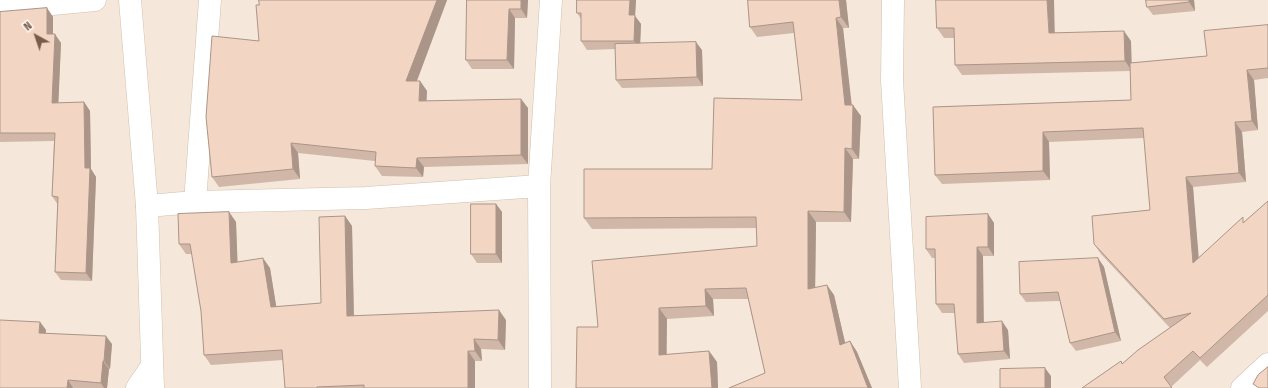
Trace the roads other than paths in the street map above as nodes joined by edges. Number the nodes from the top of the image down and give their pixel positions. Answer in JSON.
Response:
{"nodes":[{"id":1,"x":96,"y":0,"type":"edge"},
{"id":2,"x":130,"y":0,"type":"edge"},
{"id":3,"x":210,"y":0,"type":"edge"},
{"id":4,"x":551,"y":0,"type":"edge"},
{"id":5,"x":893,"y":0,"type":"edge"},
{"id":6,"x":0,"y":9,"type":"edge"},
{"id":7,"x":540,"y":186,"type":"junction"},
{"id":8,"x":195,"y":202,"type":"junction"},
{"id":9,"x":148,"y":206,"type":"junction"},
{"id":10,"x":1268,"y":364,"type":"edge"},
{"id":11,"x":152,"y":366,"type":"junction"},
{"id":12,"x":137,"y":388,"type":"edge"},
{"id":13,"x":153,"y":388,"type":"edge"},
{"id":14,"x":540,"y":388,"type":"edge"},
{"id":15,"x":910,"y":388,"type":"edge"},
{"id":16,"x":1242,"y":388,"type":"edge"}],
"edges":[{"from":1,"to":6,"type":"street"},
{"from":2,"to":9,"type":"street"},
{"from":3,"to":8,"type":"street"},
{"from":4,"to":7,"type":"street"},
{"from":5,"to":15,"type":"street"},
{"from":7,"to":8,"type":"street"},
{"from":7,"to":14,"type":"street"},
{"from":8,"to":9,"type":"street"},
{"from":9,"to":11,"type":"street"},
{"from":10,"to":16,"type":"street"},
{"from":11,"to":12,"type":"street"},
{"from":11,"to":13,"type":"street"}]}
